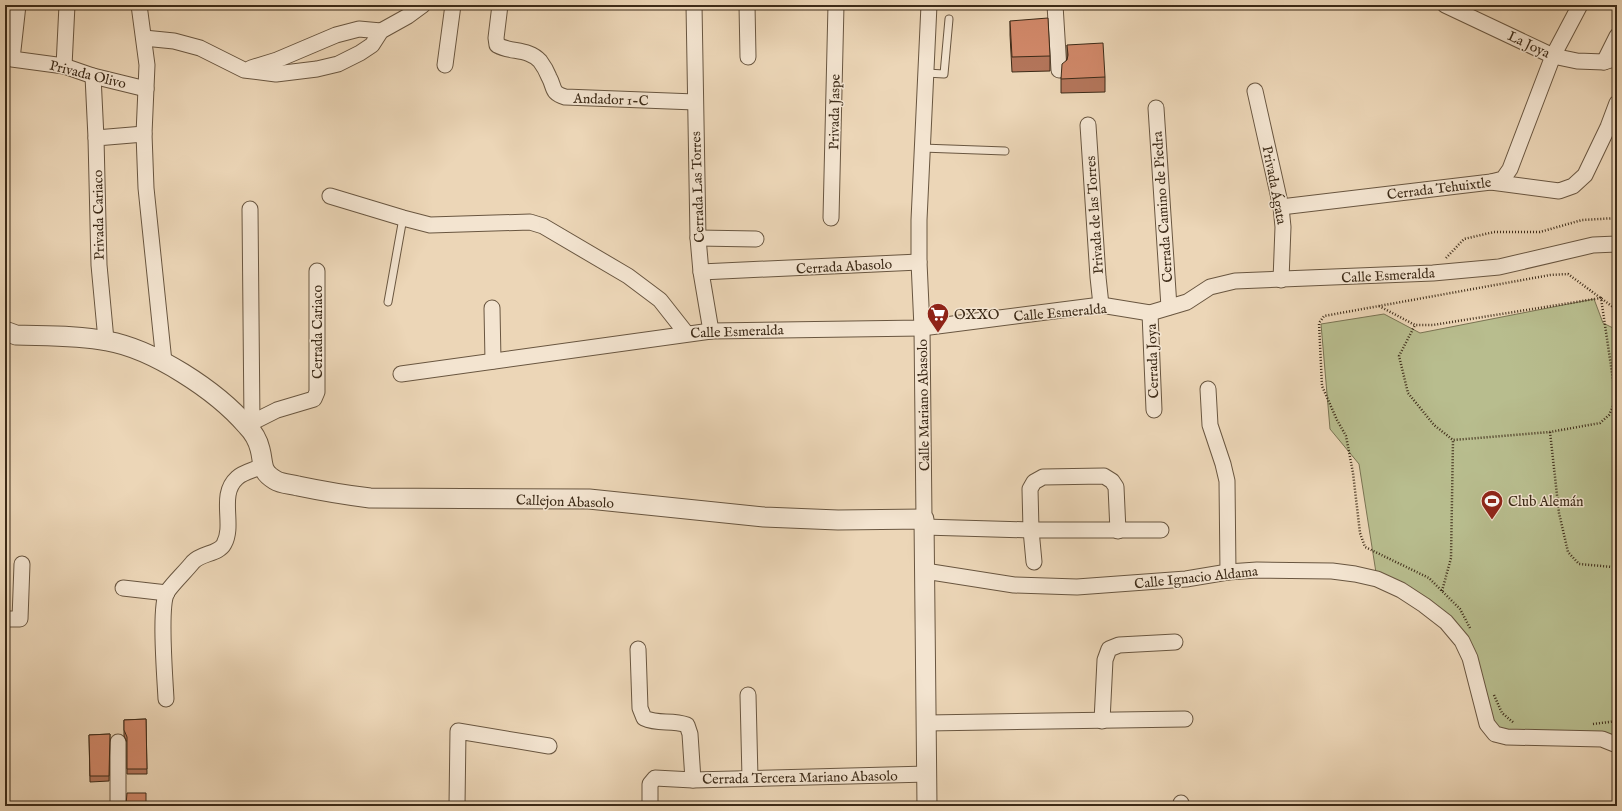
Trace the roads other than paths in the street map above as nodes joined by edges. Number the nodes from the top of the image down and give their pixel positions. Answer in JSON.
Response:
{"nodes":[{"id":1,"x":18,"y":5,"type":"edge"},
{"id":2,"x":67,"y":5,"type":"edge"},
{"id":3,"x":139,"y":5,"type":"edge"},
{"id":4,"x":423,"y":5,"type":"edge"},
{"id":5,"x":453,"y":5,"type":"edge"},
{"id":6,"x":500,"y":5,"type":"edge"},
{"id":7,"x":694,"y":5,"type":"edge"},
{"id":8,"x":748,"y":5,"type":"edge"},
{"id":9,"x":836,"y":5,"type":"edge"},
{"id":10,"x":929,"y":5,"type":"edge"},
{"id":11,"x":1055,"y":5,"type":"edge"},
{"id":12,"x":1445,"y":5,"type":"edge"},
{"id":13,"x":1580,"y":5,"type":"edge"},
{"id":14,"x":949,"y":19,"type":"dead end"},
{"id":15,"x":381,"y":32,"type":"junction"},
{"id":16,"x":1617,"y":36,"type":"edge"},
{"id":17,"x":144,"y":38,"type":"junction"},
{"id":18,"x":748,"y":56,"type":"dead end"},
{"id":19,"x":1553,"y":56,"type":"junction"},
{"id":20,"x":1611,"y":60,"type":"edge"},
{"id":21,"x":64,"y":66,"type":"junction"},
{"id":22,"x":445,"y":66,"type":"dead end"},
{"id":23,"x":244,"y":70,"type":"junction"},
{"id":24,"x":1059,"y":70,"type":"dead end"},
{"id":25,"x":926,"y":73,"type":"junction"},
{"id":26,"x":93,"y":76,"type":"junction"},
{"id":27,"x":146,"y":90,"type":"junction"},
{"id":28,"x":1255,"y":91,"type":"dead end"},
{"id":29,"x":695,"y":102,"type":"junction"},
{"id":30,"x":1617,"y":103,"type":"edge"},
{"id":31,"x":1156,"y":108,"type":"dead end"},
{"id":32,"x":1088,"y":125,"type":"dead end"},
{"id":33,"x":144,"y":134,"type":"junction"},
{"id":34,"x":96,"y":138,"type":"junction"},
{"id":35,"x":922,"y":148,"type":"junction"},
{"id":36,"x":1005,"y":151,"type":"dead end"},
{"id":37,"x":1491,"y":182,"type":"junction"},
{"id":38,"x":330,"y":196,"type":"dead end"},
{"id":39,"x":1280,"y":207,"type":"junction"},
{"id":40,"x":250,"y":209,"type":"dead end"},
{"id":41,"x":403,"y":218,"type":"junction"},
{"id":42,"x":831,"y":218,"type":"dead end"},
{"id":43,"x":698,"y":238,"type":"junction"},
{"id":44,"x":756,"y":239,"type":"dead end"},
{"id":45,"x":1617,"y":244,"type":"edge"},
{"id":46,"x":919,"y":262,"type":"junction"},
{"id":47,"x":317,"y":271,"type":"dead end"},
{"id":48,"x":701,"y":272,"type":"junction"},
{"id":49,"x":1281,"y":280,"type":"junction"},
{"id":50,"x":388,"y":302,"type":"dead end"},
{"id":51,"x":1101,"y":305,"type":"junction"},
{"id":52,"x":1169,"y":307,"type":"junction"},
{"id":53,"x":492,"y":308,"type":"dead end"},
{"id":54,"x":1150,"y":313,"type":"junction"},
{"id":55,"x":922,"y":328,"type":"junction"},
{"id":56,"x":5,"y":331,"type":"edge"},
{"id":57,"x":711,"y":331,"type":"junction"},
{"id":58,"x":686,"y":333,"type":"junction"},
{"id":59,"x":106,"y":340,"type":"junction"},
{"id":60,"x":492,"y":361,"type":"junction"},
{"id":61,"x":164,"y":362,"type":"junction"},
{"id":62,"x":400,"y":374,"type":"dead end"},
{"id":63,"x":1208,"y":389,"type":"dead end"},
{"id":64,"x":1154,"y":410,"type":"dead end"},
{"id":65,"x":249,"y":424,"type":"junction"},
{"id":66,"x":262,"y":466,"type":"junction"},
{"id":67,"x":924,"y":523,"type":"junction"},
{"id":68,"x":1031,"y":530,"type":"junction"},
{"id":69,"x":1161,"y":530,"type":"dead end"},
{"id":70,"x":1118,"y":531,"type":"junction"},
{"id":71,"x":1034,"y":562,"type":"dead end"},
{"id":72,"x":22,"y":564,"type":"dead end"},
{"id":73,"x":925,"y":572,"type":"junction"},
{"id":74,"x":1228,"y":572,"type":"junction"},
{"id":75,"x":123,"y":588,"type":"dead end"},
{"id":76,"x":167,"y":593,"type":"junction"},
{"id":77,"x":5,"y":619,"type":"edge"},
{"id":78,"x":1175,"y":642,"type":"dead end"},
{"id":79,"x":638,"y":649,"type":"dead end"},
{"id":80,"x":748,"y":695,"type":"dead end"},
{"id":81,"x":166,"y":699,"type":"dead end"},
{"id":82,"x":1185,"y":719,"type":"dead end"},
{"id":83,"x":1102,"y":721,"type":"junction"},
{"id":84,"x":927,"y":723,"type":"junction"},
{"id":85,"x":118,"y":742,"type":"dead end"},
{"id":86,"x":1617,"y":745,"type":"edge"},
{"id":87,"x":549,"y":746,"type":"dead end"},
{"id":88,"x":928,"y":774,"type":"junction"},
{"id":89,"x":750,"y":778,"type":"junction"},
{"id":90,"x":693,"y":780,"type":"junction"},
{"id":91,"x":118,"y":806,"type":"edge"},
{"id":92,"x":457,"y":806,"type":"edge"},
{"id":93,"x":650,"y":806,"type":"edge"},
{"id":94,"x":928,"y":806,"type":"edge"}],
"edges":[{"from":1,"to":21,"type":"street","name":"Privada Olivo"},
{"from":2,"to":21,"type":"street"},
{"from":3,"to":17,"type":"street"},
{"from":4,"to":15,"type":"street"},
{"from":5,"to":22,"type":"street"},
{"from":6,"to":29,"type":"street","name":"Andador 1-C"},
{"from":7,"to":29,"type":"street","name":"Cerrada Las Torres"},
{"from":8,"to":18,"type":"street"},
{"from":9,"to":42,"type":"street","name":"Privada Jaspe"},
{"from":10,"to":25,"type":"street","name":"Calle Mariano Abasolo"},
{"from":11,"to":24,"type":"street"},
{"from":12,"to":19,"type":"street","name":"La Joya"},
{"from":13,"to":19,"type":"street","name":"Cerrada Tehuixtle"},
{"from":14,"to":25,"type":"lane"},
{"from":15,"to":23,"type":"street"},
{"from":15,"to":23,"type":"street"},
{"from":16,"to":20,"type":"street"},
{"from":17,"to":23,"type":"street"},
{"from":17,"to":27,"type":"street"},
{"from":19,"to":20,"type":"street","name":"La Joya"},
{"from":19,"to":37,"type":"street","name":"Cerrada Tehuixtle"},
{"from":21,"to":26,"type":"street","name":"Privada Olivo"},
{"from":25,"to":35,"type":"street","name":"Calle Mariano Abasolo"},
{"from":26,"to":27,"type":"street","name":"Privada Olivo"},
{"from":26,"to":34,"type":"street","name":"Privada Cariaco"},
{"from":27,"to":33,"type":"street"},
{"from":28,"to":39,"type":"street","name":"Privada Ágata"},
{"from":29,"to":43,"type":"street","name":"Cerrada Las Torres"},
{"from":30,"to":37,"type":"street"},
{"from":31,"to":52,"type":"street","name":"Cerrada Camino de Piedra"},
{"from":32,"to":51,"type":"street","name":"Privada de las Torres"},
{"from":33,"to":34,"type":"street"},
{"from":33,"to":61,"type":"street"},
{"from":34,"to":59,"type":"street","name":"Privada Cariaco"},
{"from":35,"to":36,"type":"lane"},
{"from":35,"to":46,"type":"street","name":"Calle Mariano Abasolo"},
{"from":37,"to":39,"type":"street","name":"Cerrada Tehuixtle"},
{"from":38,"to":41,"type":"street"},
{"from":39,"to":49,"type":"street","name":"Privada Ágata"},
{"from":40,"to":65,"type":"street"},
{"from":41,"to":50,"type":"lane"},
{"from":41,"to":58,"type":"street"},
{"from":43,"to":44,"type":"street"},
{"from":43,"to":48,"type":"street","name":"Cerrada Las Torres"},
{"from":45,"to":49,"type":"street","name":"Calle Esmeralda"},
{"from":46,"to":48,"type":"street","name":"Cerrada Abasolo"},
{"from":46,"to":55,"type":"street","name":"Calle Mariano Abasolo"},
{"from":47,"to":65,"type":"street","name":"Cerrada Cariaco"},
{"from":48,"to":57,"type":"street","name":"Cerrada Las Torres"},
{"from":49,"to":52,"type":"street","name":"Calle Esmeralda"},
{"from":51,"to":54,"type":"street","name":"Calle Esmeralda"},
{"from":51,"to":55,"type":"street","name":"Calle Esmeralda"},
{"from":52,"to":54,"type":"street","name":"Calle Esmeralda"},
{"from":53,"to":60,"type":"street"},
{"from":54,"to":64,"type":"street","name":"Cerrada Joya"},
{"from":55,"to":57,"type":"street","name":"Calle Esmeralda"},
{"from":55,"to":67,"type":"street","name":"Calle Mariano Abasolo"},
{"from":56,"to":59,"type":"street"},
{"from":57,"to":58,"type":"street","name":"Calle Esmeralda"},
{"from":58,"to":60,"type":"street","name":"Calle Esmeralda"},
{"from":59,"to":61,"type":"street"},
{"from":60,"to":62,"type":"street","name":"Calle Esmeralda"},
{"from":61,"to":65,"type":"street"},
{"from":63,"to":74,"type":"street"},
{"from":65,"to":66,"type":"street"},
{"from":66,"to":67,"type":"street","name":"Callejon Abasolo"},
{"from":66,"to":76,"type":"street"},
{"from":67,"to":68,"type":"street"},
{"from":67,"to":73,"type":"street","name":"Calle Mariano Abasolo"},
{"from":68,"to":70,"type":"street"},
{"from":68,"to":70,"type":"street"},
{"from":68,"to":71,"type":"street"},
{"from":69,"to":70,"type":"street"},
{"from":72,"to":77,"type":"street"},
{"from":73,"to":74,"type":"street","name":"Calle Ignacio Aldama"},
{"from":73,"to":84,"type":"street","name":"Calle Mariano Abasolo"},
{"from":74,"to":86,"type":"street","name":"Calle Ignacio Aldama"},
{"from":75,"to":76,"type":"street"},
{"from":76,"to":81,"type":"street"},
{"from":78,"to":83,"type":"street"},
{"from":79,"to":90,"type":"street","name":"Cerrada Tercera Mariano Abasolo"},
{"from":80,"to":89,"type":"street"},
{"from":82,"to":83,"type":"street"},
{"from":83,"to":84,"type":"street"},
{"from":84,"to":88,"type":"street","name":"Calle Mariano Abasolo"},
{"from":85,"to":91,"type":"street"},
{"from":87,"to":92,"type":"street"},
{"from":88,"to":89,"type":"street","name":"Cerrada Tercera Mariano Abasolo"},
{"from":88,"to":94,"type":"street","name":"Calle Mariano Abasolo"},
{"from":89,"to":90,"type":"street","name":"Cerrada Tercera Mariano Abasolo"},
{"from":90,"to":93,"type":"street"}]}
